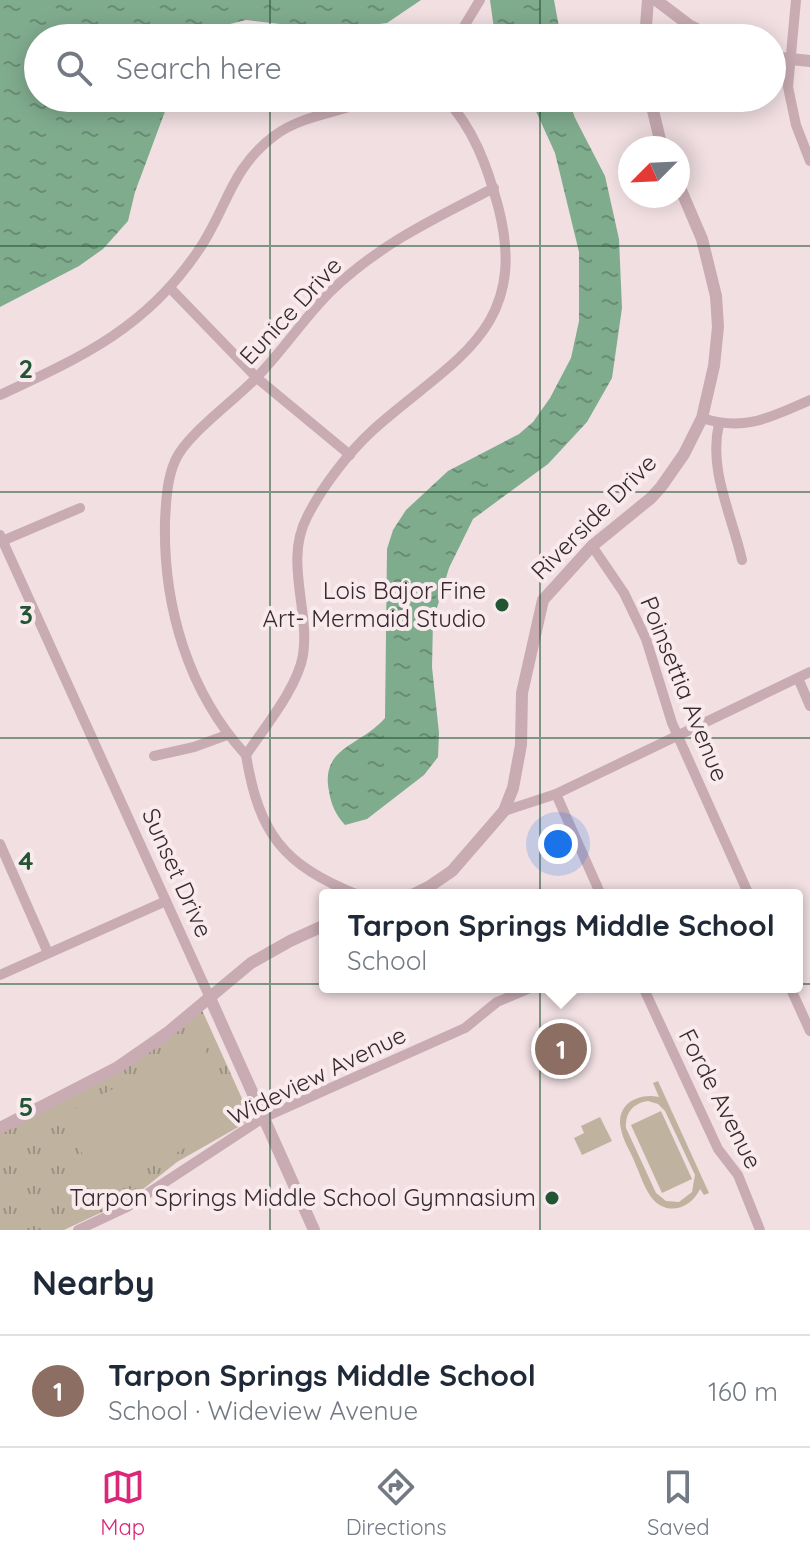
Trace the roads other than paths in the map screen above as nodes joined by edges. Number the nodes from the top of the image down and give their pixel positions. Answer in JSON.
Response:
{"nodes":[{"id":1,"x":648,"y":0,"type":"edge"},
{"id":2,"x":656,"y":0,"type":"edge"},
{"id":3,"x":796,"y":0,"type":"edge"},
{"id":4,"x":479,"y":1,"type":"edge"},
{"id":5,"x":465,"y":24,"type":"edge"},
{"id":6,"x":646,"y":24,"type":"edge"},
{"id":7,"x":688,"y":24,"type":"edge"},
{"id":8,"x":786,"y":59,"type":"edge"},
{"id":9,"x":790,"y":60,"type":"junction"},
{"id":10,"x":810,"y":61,"type":"edge"},
{"id":11,"x":334,"y":112,"type":"edge"},
{"id":12,"x":455,"y":112,"type":"edge"},
{"id":13,"x":653,"y":112,"type":"edge"},
{"id":14,"x":659,"y":136,"type":"edge"},
{"id":15,"x":810,"y":161,"type":"edge"},
{"id":16,"x":494,"y":188,"type":"junction"},
{"id":17,"x":689,"y":208,"type":"edge"},
{"id":18,"x":171,"y":289,"type":"junction"},
{"id":19,"x":257,"y":378,"type":"junction"},
{"id":20,"x":810,"y":390,"type":"edge"},
{"id":21,"x":0,"y":395,"type":"edge"},
{"id":22,"x":805,"y":402,"type":"edge"},
{"id":23,"x":702,"y":418,"type":"junction"},
{"id":24,"x":719,"y":424,"type":"junction"},
{"id":25,"x":350,"y":455,"type":"junction"},
{"id":26,"x":80,"y":508,"type":"dead end"},
{"id":27,"x":1,"y":539,"type":"edge"},
{"id":28,"x":592,"y":546,"type":"junction"},
{"id":29,"x":742,"y":560,"type":"dead end"},
{"id":30,"x":810,"y":672,"type":"edge"},
{"id":31,"x":798,"y":678,"type":"junction"},
{"id":32,"x":810,"y":706,"type":"edge"},
{"id":33,"x":227,"y":735,"type":"junction"},
{"id":34,"x":678,"y":735,"type":"junction"},
{"id":35,"x":246,"y":755,"type":"junction"},
{"id":36,"x":154,"y":756,"type":"dead end"},
{"id":37,"x":556,"y":794,"type":"junction"},
{"id":38,"x":504,"y":811,"type":"junction"},
{"id":39,"x":0,"y":844,"type":"edge"},
{"id":40,"x":346,"y":889,"type":"edge"},
{"id":41,"x":422,"y":889,"type":"edge"},
{"id":42,"x":598,"y":889,"type":"edge"},
{"id":43,"x":746,"y":889,"type":"edge"},
{"id":44,"x":166,"y":901,"type":"junction"},
{"id":45,"x":319,"y":928,"type":"edge"},
{"id":46,"x":48,"y":953,"type":"junction"},
{"id":47,"x":0,"y":975,"type":"edge"},
{"id":48,"x":519,"y":993,"type":"edge"},
{"id":49,"x":646,"y":993,"type":"edge"},
{"id":50,"x":793,"y":993,"type":"edge"},
{"id":51,"x":210,"y":998,"type":"junction"},
{"id":52,"x":810,"y":1031,"type":"edge"},
{"id":53,"x":263,"y":1118,"type":"junction"},
{"id":54,"x":0,"y":1128,"type":"edge"},
{"id":55,"x":78,"y":1230,"type":"edge"},
{"id":56,"x":314,"y":1230,"type":"edge"},
{"id":57,"x":760,"y":1230,"type":"edge"}],
"edges":[{"from":1,"to":6,"type":"street"},
{"from":2,"to":7,"type":"street"},
{"from":3,"to":9,"type":"street"},
{"from":4,"to":5,"type":"street"},
{"from":8,"to":9,"type":"street"},
{"from":9,"to":10,"type":"street"},
{"from":9,"to":15,"type":"street"},
{"from":11,"to":18,"type":"street"},
{"from":12,"to":16,"type":"street"},
{"from":13,"to":14,"type":"street"},
{"from":16,"to":19,"type":"street","name":"Eunice Drive"},
{"from":16,"to":25,"type":"street"},
{"from":17,"to":23,"type":"street","name":"Riverside Drive"},
{"from":18,"to":19,"type":"street"},
{"from":18,"to":21,"type":"street"},
{"from":19,"to":25,"type":"street"},
{"from":19,"to":33,"type":"street","name":"Eunice Drive"},
{"from":20,"to":22,"type":"street"},
{"from":22,"to":24,"type":"street"},
{"from":23,"to":24,"type":"street"},
{"from":23,"to":28,"type":"street","name":"Riverside Drive"},
{"from":24,"to":29,"type":"street"},
{"from":25,"to":35,"type":"street"},
{"from":26,"to":27,"type":"street"},
{"from":27,"to":44,"type":"street","name":"Sunset Drive"},
{"from":28,"to":34,"type":"street","name":"Poinsettia Avenue"},
{"from":28,"to":38,"type":"street","name":"Riverside Drive"},
{"from":30,"to":31,"type":"street"},
{"from":31,"to":32,"type":"street"},
{"from":31,"to":34,"type":"street"},
{"from":33,"to":35,"type":"street"},
{"from":33,"to":36,"type":"street"},
{"from":34,"to":37,"type":"street"},
{"from":34,"to":43,"type":"street","name":"Poinsettia Avenue"},
{"from":35,"to":40,"type":"street"},
{"from":37,"to":38,"type":"street"},
{"from":37,"to":42,"type":"street"},
{"from":38,"to":41,"type":"street","name":"Riverside Drive"},
{"from":39,"to":46,"type":"street"},
{"from":44,"to":46,"type":"street"},
{"from":44,"to":51,"type":"street","name":"Sunset Drive"},
{"from":45,"to":51,"type":"street"},
{"from":46,"to":47,"type":"street"},
{"from":48,"to":53,"type":"street","name":"Wideview Avenue"},
{"from":49,"to":57,"type":"street","name":"Forde Avenue"},
{"from":50,"to":52,"type":"street"},
{"from":51,"to":53,"type":"street","name":"Sunset Drive"},
{"from":51,"to":54,"type":"street"},
{"from":53,"to":55,"type":"street","name":"Wideview Avenue"},
{"from":53,"to":56,"type":"street","name":"Sunset Drive"}]}
